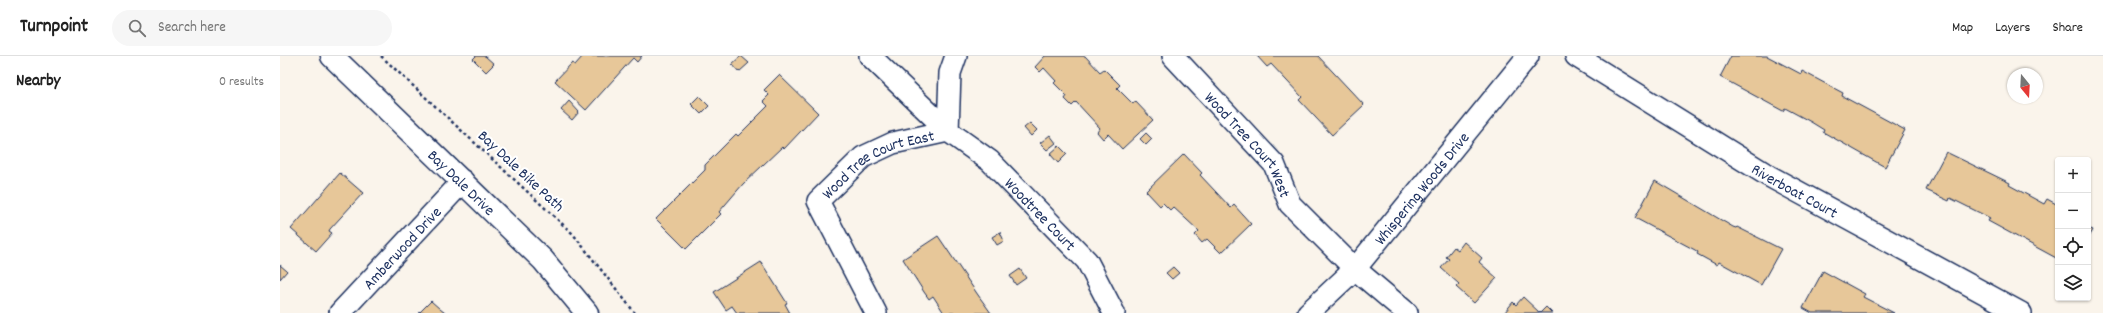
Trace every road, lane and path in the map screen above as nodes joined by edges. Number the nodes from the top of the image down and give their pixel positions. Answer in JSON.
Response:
{"nodes":[{"id":1,"x":332,"y":56,"type":"edge"},
{"id":2,"x":381,"y":56,"type":"edge"},
{"id":3,"x":870,"y":56,"type":"edge"},
{"id":4,"x":956,"y":56,"type":"edge"},
{"id":5,"x":1173,"y":56,"type":"edge"},
{"id":6,"x":1528,"y":56,"type":"edge"},
{"id":7,"x":1576,"y":56,"type":"edge"},
{"id":8,"x":948,"y":131,"type":"junction"},
{"id":9,"x":463,"y":181,"type":"junction"},
{"id":10,"x":1355,"y":269,"type":"junction"},
{"id":11,"x":340,"y":313,"type":"edge"},
{"id":12,"x":587,"y":313,"type":"edge"},
{"id":13,"x":635,"y":313,"type":"edge"},
{"id":14,"x":876,"y":313,"type":"edge"},
{"id":15,"x":1114,"y":313,"type":"edge"},
{"id":16,"x":1308,"y":313,"type":"edge"},
{"id":17,"x":1407,"y":313,"type":"edge"},
{"id":18,"x":2021,"y":313,"type":"edge"}],
"edges":[{"from":1,"to":9,"type":"street","name":"Bay Dale Drive"},
{"from":2,"to":13,"type":"path","name":"Bay Dale Bike Path"},
{"from":3,"to":8,"type":"street","name":"Woodtree Court"},
{"from":4,"to":8,"type":"street"},
{"from":5,"to":10,"type":"street","name":"Wood Tree Court West"},
{"from":6,"to":10,"type":"street","name":"Whispering Woods Drive"},
{"from":7,"to":18,"type":"street","name":"Riverboat Court"},
{"from":8,"to":14,"type":"street","name":"Wood Tree Court East"},
{"from":8,"to":15,"type":"street","name":"Woodtree Court"},
{"from":9,"to":11,"type":"street","name":"Amberwood Drive"},
{"from":9,"to":12,"type":"street","name":"Bay Dale Drive"},
{"from":10,"to":16,"type":"street","name":"Whispering Woods Drive"},
{"from":10,"to":17,"type":"street","name":"Wood Tree Court West"}]}
